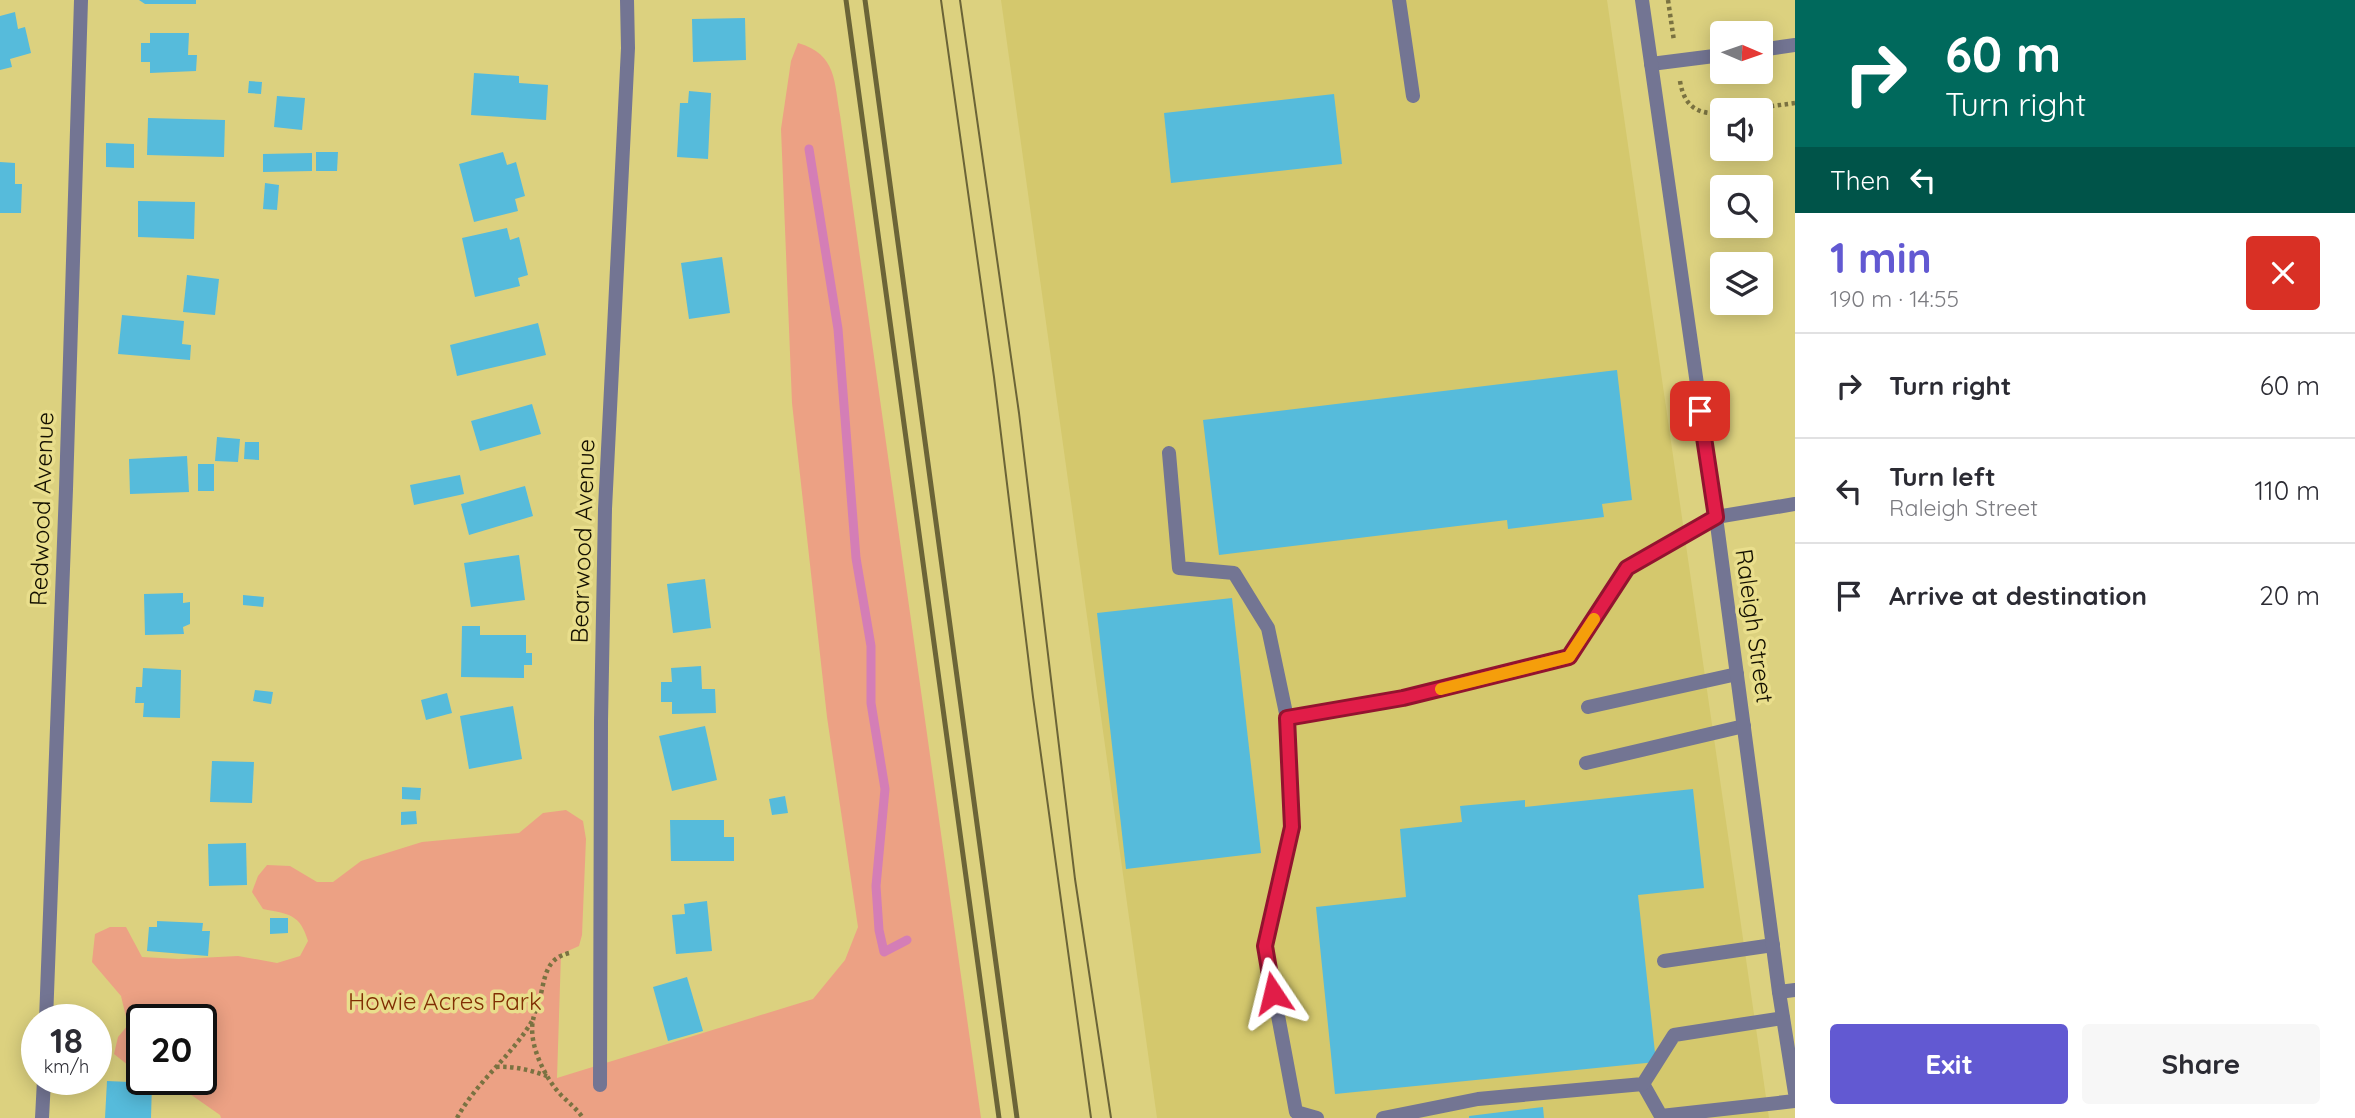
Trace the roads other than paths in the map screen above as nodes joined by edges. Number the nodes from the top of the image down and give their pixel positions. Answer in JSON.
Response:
{"nodes":[{"id":1,"x":81,"y":0,"type":"edge"},
{"id":2,"x":627,"y":0,"type":"edge"},
{"id":3,"x":1399,"y":0,"type":"edge"},
{"id":4,"x":1642,"y":0,"type":"edge"},
{"id":5,"x":1795,"y":45,"type":"edge"},
{"id":6,"x":1773,"y":48,"type":"edge"},
{"id":7,"x":1710,"y":57,"type":"edge"},
{"id":8,"x":1651,"y":64,"type":"junction"},
{"id":9,"x":1413,"y":96,"type":"dead end"},
{"id":10,"x":1169,"y":453,"type":"dead end"},
{"id":11,"x":1795,"y":505,"type":"edge"},
{"id":12,"x":1716,"y":517,"type":"junction"},
{"id":13,"x":1737,"y":674,"type":"junction"},
{"id":14,"x":1588,"y":707,"type":"dead end"},
{"id":15,"x":1287,"y":718,"type":"junction"},
{"id":16,"x":1744,"y":726,"type":"junction"},
{"id":17,"x":1586,"y":763,"type":"dead end"},
{"id":18,"x":1773,"y":945,"type":"junction"},
{"id":19,"x":1664,"y":961,"type":"dead end"},
{"id":20,"x":1795,"y":990,"type":"edge"},
{"id":21,"x":1779,"y":992,"type":"junction"},
{"id":22,"x":47,"y":1004,"type":"edge"},
{"id":23,"x":1783,"y":1018,"type":"junction"},
{"id":24,"x":1643,"y":1084,"type":"junction"},
{"id":25,"x":600,"y":1085,"type":"dead end"},
{"id":26,"x":1795,"y":1093,"type":"edge"},
{"id":27,"x":43,"y":1095,"type":"edge"},
{"id":28,"x":1795,"y":1101,"type":"edge"},
{"id":29,"x":42,"y":1118,"type":"edge"},
{"id":30,"x":1317,"y":1118,"type":"edge"},
{"id":31,"x":1383,"y":1118,"type":"edge"}],
"edges":[{"from":1,"to":22,"type":"street","name":"Redwood Avenue"},
{"from":2,"to":25,"type":"street","name":"Bearwood Avenue"},
{"from":3,"to":9,"type":"street"},
{"from":4,"to":8,"type":"street","name":"Raleigh Street"},
{"from":5,"to":6,"type":"street"},
{"from":7,"to":8,"type":"street"},
{"from":8,"to":12,"type":"street","name":"Raleigh Street"},
{"from":10,"to":15,"type":"street"},
{"from":11,"to":12,"type":"street"},
{"from":12,"to":13,"type":"street","name":"Raleigh Street"},
{"from":12,"to":15,"type":"street"},
{"from":13,"to":14,"type":"street"},
{"from":13,"to":16,"type":"street","name":"Raleigh Street"},
{"from":15,"to":30,"type":"street"},
{"from":16,"to":17,"type":"street"},
{"from":16,"to":18,"type":"street","name":"Raleigh Street"},
{"from":18,"to":19,"type":"street"},
{"from":18,"to":21,"type":"street","name":"Raleigh Street"},
{"from":20,"to":21,"type":"street"},
{"from":21,"to":23,"type":"street","name":"Raleigh Street"},
{"from":23,"to":24,"type":"street"},
{"from":23,"to":26,"type":"street","name":"Raleigh Street"},
{"from":24,"to":28,"type":"street"},
{"from":24,"to":31,"type":"street"},
{"from":27,"to":29,"type":"street"}]}
